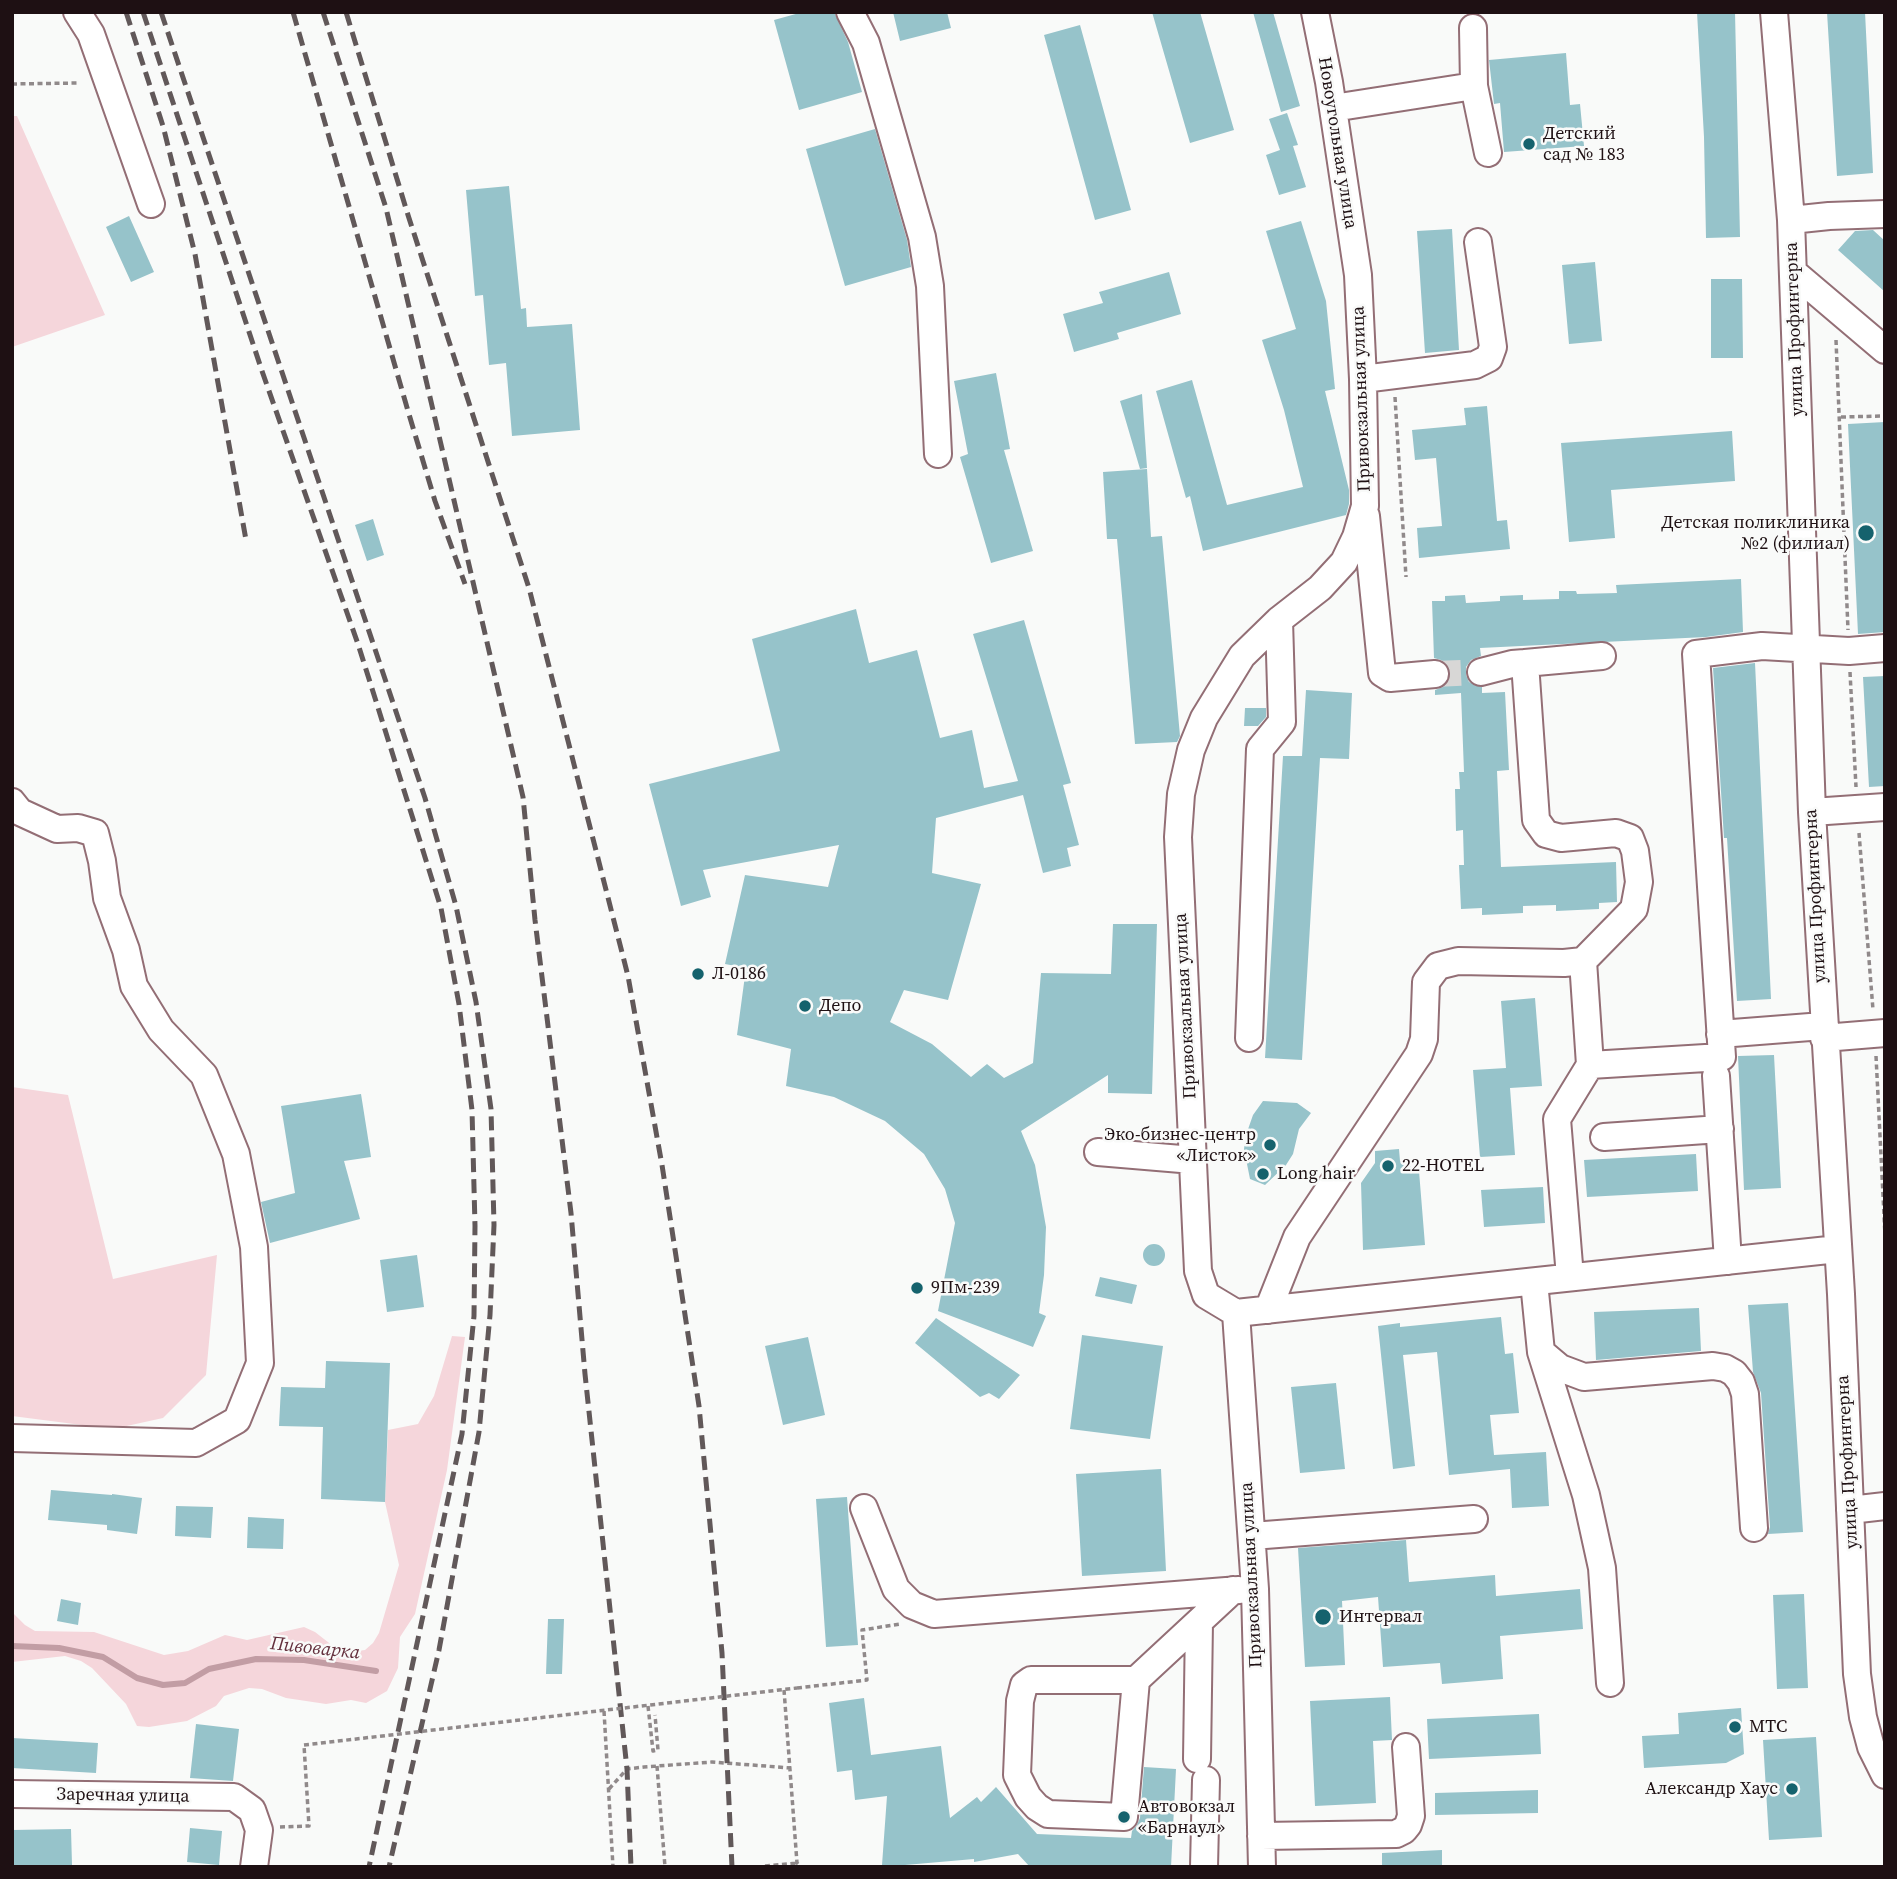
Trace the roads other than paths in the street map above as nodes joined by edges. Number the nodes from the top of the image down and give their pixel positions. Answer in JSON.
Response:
{"nodes":[{"id":1,"x":77,"y":12,"type":"edge"},
{"id":2,"x":850,"y":12,"type":"edge"},
{"id":3,"x":1315,"y":12,"type":"edge"},
{"id":4,"x":1774,"y":12,"type":"edge"},
{"id":5,"x":1473,"y":28,"type":"dead end"},
{"id":6,"x":1474,"y":86,"type":"junction"},
{"id":7,"x":1333,"y":108,"type":"junction"},
{"id":8,"x":1488,"y":153,"type":"dead end"},
{"id":9,"x":151,"y":204,"type":"dead end"},
{"id":10,"x":1885,"y":214,"type":"edge"},
{"id":11,"x":1791,"y":220,"type":"junction"},
{"id":12,"x":1478,"y":242,"type":"dead end"},
{"id":13,"x":1793,"y":272,"type":"junction"},
{"id":14,"x":1357,"y":275,"type":"joint"},
{"id":15,"x":1885,"y":351,"type":"edge"},
{"id":16,"x":1363,"y":379,"type":"junction"},
{"id":17,"x":938,"y":454,"type":"dead end"},
{"id":18,"x":1366,"y":506,"type":"junction"},
{"id":19,"x":1279,"y":620,"type":"junction"},
{"id":20,"x":1885,"y":648,"type":"edge"},
{"id":21,"x":1805,"y":650,"type":"junction"},
{"id":22,"x":1602,"y":656,"type":"dead end"},
{"id":23,"x":1525,"y":663,"type":"junction"},
{"id":24,"x":1481,"y":672,"type":"tunnel mouth"},
{"id":25,"x":1435,"y":674,"type":"tunnel mouth"},
{"id":26,"x":12,"y":802,"type":"edge"},
{"id":27,"x":1885,"y":807,"type":"edge"},
{"id":28,"x":1812,"y":811,"type":"junction"},
{"id":29,"x":1583,"y":961,"type":"junction"},
{"id":30,"x":1824,"y":1032,"type":"junction"},
{"id":31,"x":1880,"y":1033,"type":"edge"},
{"id":32,"x":1720,"y":1034,"type":"junction"},
{"id":33,"x":1249,"y":1038,"type":"dead end"},
{"id":34,"x":1590,"y":1065,"type":"junction"},
{"id":35,"x":1716,"y":1076,"type":"dead end"},
{"id":36,"x":1720,"y":1129,"type":"junction"},
{"id":37,"x":1604,"y":1137,"type":"dead end"},
{"id":38,"x":1098,"y":1152,"type":"dead end"},
{"id":39,"x":1193,"y":1160,"type":"junction"},
{"id":40,"x":1838,"y":1249,"type":"junction"},
{"id":41,"x":1728,"y":1261,"type":"junction"},
{"id":42,"x":1570,"y":1278,"type":"junction"},
{"id":43,"x":1534,"y":1282,"type":"junction"},
{"id":44,"x":1268,"y":1310,"type":"junction"},
{"id":45,"x":1236,"y":1313,"type":"junction"},
{"id":46,"x":1541,"y":1352,"type":"junction"},
{"id":47,"x":12,"y":1438,"type":"edge"},
{"id":48,"x":1885,"y":1506,"type":"edge"},
{"id":49,"x":864,"y":1508,"type":"dead end"},
{"id":50,"x":1850,"y":1510,"type":"junction"},
{"id":51,"x":1474,"y":1519,"type":"dead end"},
{"id":52,"x":1754,"y":1528,"type":"dead end"},
{"id":53,"x":1252,"y":1536,"type":"junction"},
{"id":54,"x":1244,"y":1589,"type":"junction"},
{"id":55,"x":1199,"y":1622,"type":"junction"},
{"id":56,"x":1136,"y":1681,"type":"junction"},
{"id":57,"x":1610,"y":1684,"type":"dead end"},
{"id":58,"x":1406,"y":1747,"type":"dead end"},
{"id":59,"x":1885,"y":1774,"type":"edge"},
{"id":60,"x":12,"y":1794,"type":"edge"},
{"id":61,"x":1261,"y":1836,"type":"junction"},
{"id":62,"x":254,"y":1867,"type":"edge"},
{"id":63,"x":1204,"y":1867,"type":"edge"},
{"id":64,"x":1262,"y":1867,"type":"edge"}],
"edges":[{"from":1,"to":9,"type":"street"},
{"from":2,"to":17,"type":"street"},
{"from":3,"to":7,"type":"street","name":"Новоугольная улица"},
{"from":4,"to":11,"type":"street","name":"улица Профинтерна"},
{"from":5,"to":6,"type":"street"},
{"from":6,"to":7,"type":"street"},
{"from":6,"to":8,"type":"street"},
{"from":7,"to":14,"type":"street","name":"Новоугольная улица"},
{"from":10,"to":11,"type":"street"},
{"from":11,"to":13,"type":"street","name":"улица Профинтерна"},
{"from":12,"to":16,"type":"street"},
{"from":13,"to":15,"type":"street"},
{"from":13,"to":21,"type":"street","name":"улица Профинтерна"},
{"from":14,"to":16,"type":"street","name":"Привокзальная улица"},
{"from":16,"to":18,"type":"street","name":"Привокзальная улица"},
{"from":18,"to":19,"type":"street","name":"Привокзальная улица"},
{"from":18,"to":25,"type":"street"},
{"from":19,"to":33,"type":"street"},
{"from":19,"to":39,"type":"street","name":"Привокзальная улица"},
{"from":20,"to":21,"type":"street"},
{"from":21,"to":28,"type":"street","name":"улица Профинтерна"},
{"from":21,"to":32,"type":"street"},
{"from":22,"to":23,"type":"street"},
{"from":23,"to":24,"type":"street"},
{"from":23,"to":29,"type":"street"},
{"from":26,"to":47,"type":"street"},
{"from":27,"to":28,"type":"street"},
{"from":28,"to":30,"type":"street","name":"улица Профинтерна"},
{"from":29,"to":34,"type":"street"},
{"from":29,"to":44,"type":"street"},
{"from":30,"to":31,"type":"street"},
{"from":30,"to":32,"type":"street"},
{"from":30,"to":40,"type":"street","name":"улица Профинтерна"},
{"from":32,"to":34,"type":"street"},
{"from":34,"to":42,"type":"street"},
{"from":35,"to":36,"type":"street"},
{"from":36,"to":37,"type":"street"},
{"from":36,"to":41,"type":"street"},
{"from":38,"to":39,"type":"street"},
{"from":39,"to":45,"type":"street","name":"Привокзальная улица"},
{"from":40,"to":41,"type":"street"},
{"from":40,"to":50,"type":"street","name":"улица Профинтерна"},
{"from":41,"to":42,"type":"street"},
{"from":42,"to":43,"type":"street"},
{"from":43,"to":44,"type":"street"},
{"from":43,"to":46,"type":"street"},
{"from":44,"to":45,"type":"street"},
{"from":45,"to":53,"type":"street","name":"Привокзальная улица"},
{"from":46,"to":52,"type":"street"},
{"from":46,"to":57,"type":"street"},
{"from":48,"to":50,"type":"street"},
{"from":49,"to":54,"type":"street"},
{"from":50,"to":59,"type":"street","name":"улица Профинтерна"},
{"from":51,"to":53,"type":"street"},
{"from":53,"to":54,"type":"street","name":"Привокзальная улица"},
{"from":54,"to":55,"type":"street"},
{"from":54,"to":61,"type":"street","name":"Привокзальная улица"},
{"from":55,"to":56,"type":"street"},
{"from":55,"to":63,"type":"street"},
{"from":56,"to":56,"type":"street"},
{"from":58,"to":61,"type":"street"},
{"from":60,"to":62,"type":"street","name":"Заречная улица"},
{"from":61,"to":64,"type":"street","name":"Привокзальная улица"}]}
